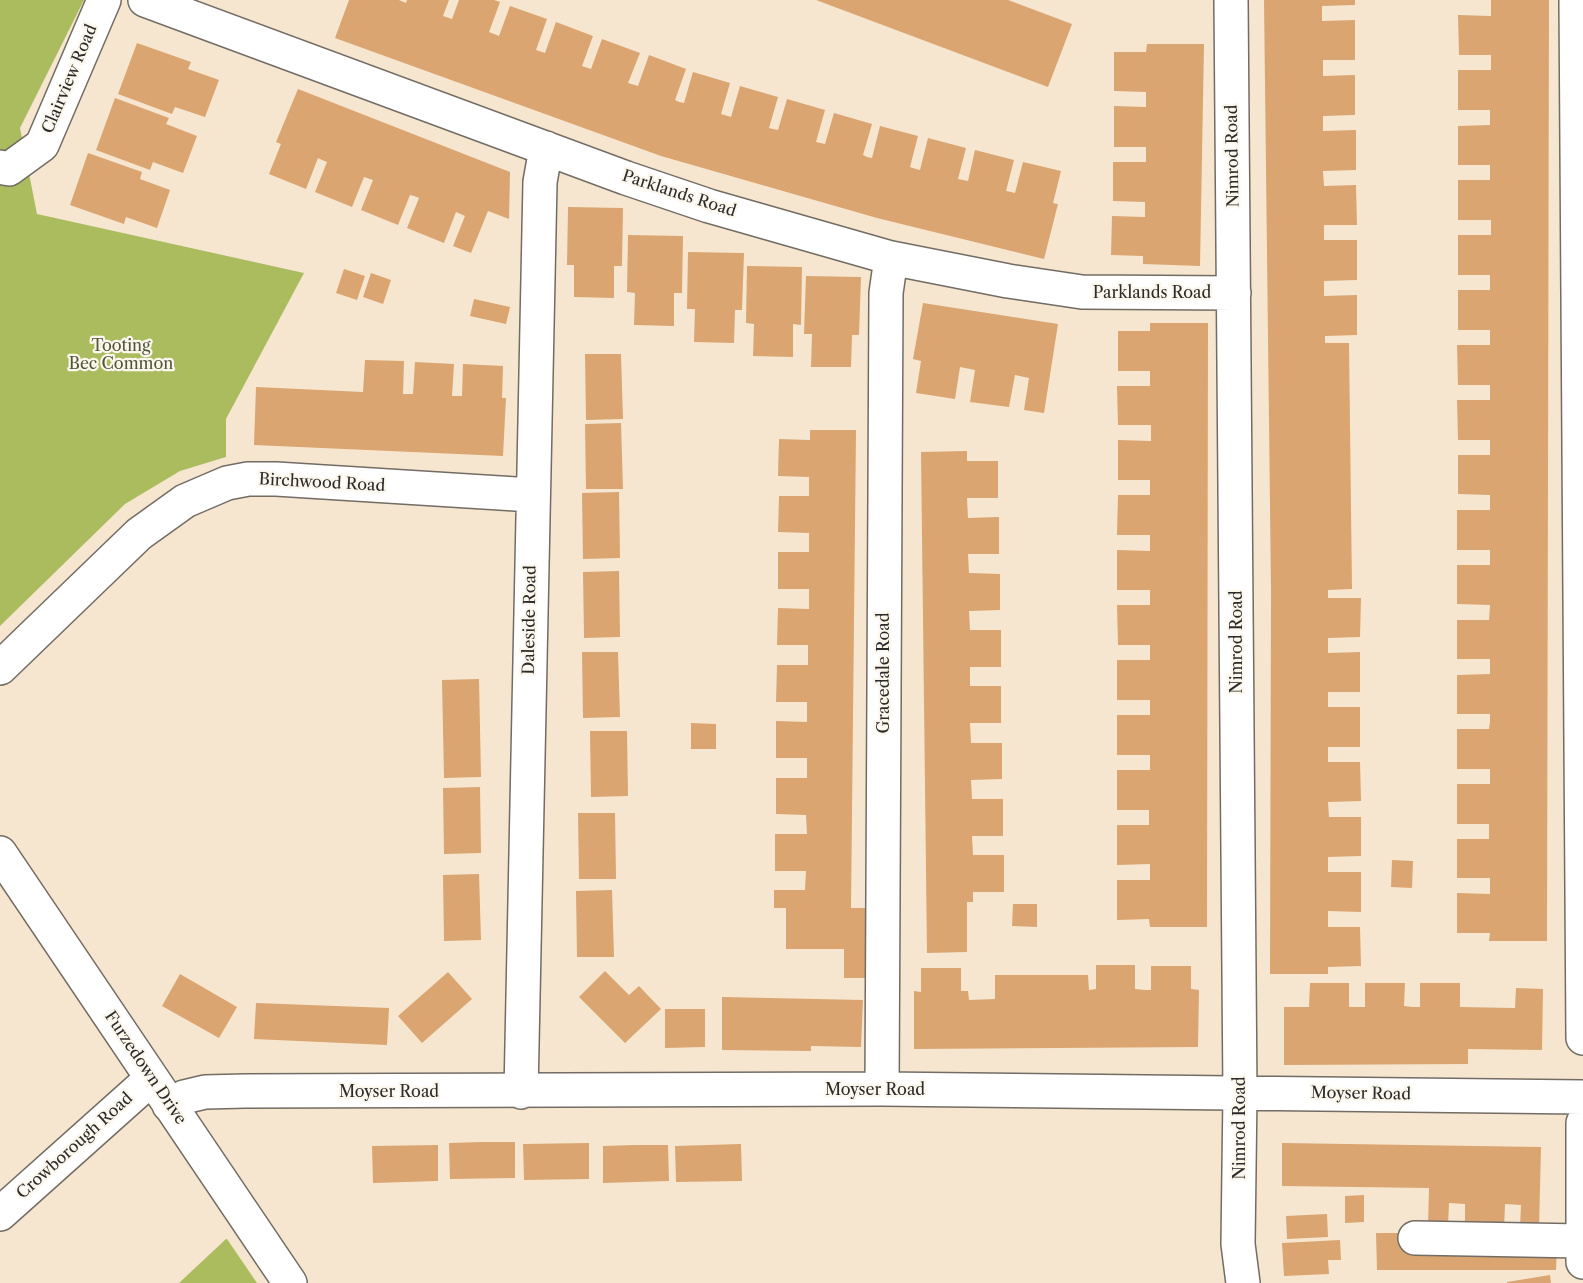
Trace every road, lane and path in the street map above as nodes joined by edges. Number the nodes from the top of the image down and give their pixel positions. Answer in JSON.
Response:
{"nodes":[{"id":1,"x":104,"y":0,"type":"edge"},
{"id":2,"x":145,"y":0,"type":"edge"},
{"id":3,"x":1231,"y":0,"type":"edge"},
{"id":4,"x":1576,"y":0,"type":"edge"},
{"id":5,"x":546,"y":148,"type":"junction"},
{"id":6,"x":0,"y":167,"type":"edge"},
{"id":7,"x":891,"y":258,"type":"junction"},
{"id":8,"x":1234,"y":293,"type":"junction"},
{"id":9,"x":532,"y":495,"type":"junction"},
{"id":10,"x":0,"y":668,"type":"edge"},
{"id":11,"x":0,"y":853,"type":"edge"},
{"id":12,"x":1583,"y":1038,"type":"edge"},
{"id":13,"x":151,"y":1079,"type":"junction"},
{"id":14,"x":882,"y":1089,"type":"junction"},
{"id":15,"x":521,"y":1092,"type":"junction"},
{"id":16,"x":1240,"y":1093,"type":"junction"},
{"id":17,"x":1583,"y":1097,"type":"edge"},
{"id":18,"x":169,"y":1105,"type":"junction"},
{"id":19,"x":1583,"y":1123,"type":"edge"},
{"id":20,"x":0,"y":1214,"type":"edge"},
{"id":21,"x":1415,"y":1238,"type":"dead end"},
{"id":22,"x":1582,"y":1243,"type":"edge"},
{"id":23,"x":290,"y":1283,"type":"edge"},
{"id":24,"x":1243,"y":1283,"type":"edge"}],
"edges":[{"from":1,"to":6,"type":"street","name":"Clairview Road"},
{"from":2,"to":5,"type":"street","name":"Parklands Road"},
{"from":3,"to":8,"type":"street","name":"Nimrod Road"},
{"from":4,"to":12,"type":"street"},
{"from":5,"to":7,"type":"street","name":"Parklands Road"},
{"from":5,"to":9,"type":"street","name":"Daleside Road"},
{"from":7,"to":8,"type":"street","name":"Parklands Road"},
{"from":7,"to":14,"type":"street","name":"Gracedale Road"},
{"from":8,"to":16,"type":"street","name":"Nimrod Road"},
{"from":9,"to":10,"type":"street","name":"Birchwood Road"},
{"from":9,"to":15,"type":"street","name":"Daleside Road"},
{"from":11,"to":13,"type":"street","name":"Furzedown Drive"},
{"from":13,"to":18,"type":"street","name":"Furzedown Drive"},
{"from":13,"to":20,"type":"street","name":"Crowborough Road"},
{"from":14,"to":15,"type":"street","name":"Moyser Road"},
{"from":14,"to":16,"type":"street","name":"Moyser Road"},
{"from":15,"to":18,"type":"street","name":"Moyser Road"},
{"from":16,"to":17,"type":"street","name":"Moyser Road"},
{"from":16,"to":24,"type":"street","name":"Nimrod Road"},
{"from":18,"to":23,"type":"street","name":"Furzedown Drive"},
{"from":19,"to":22,"type":"street"},
{"from":21,"to":22,"type":"street"}]}
